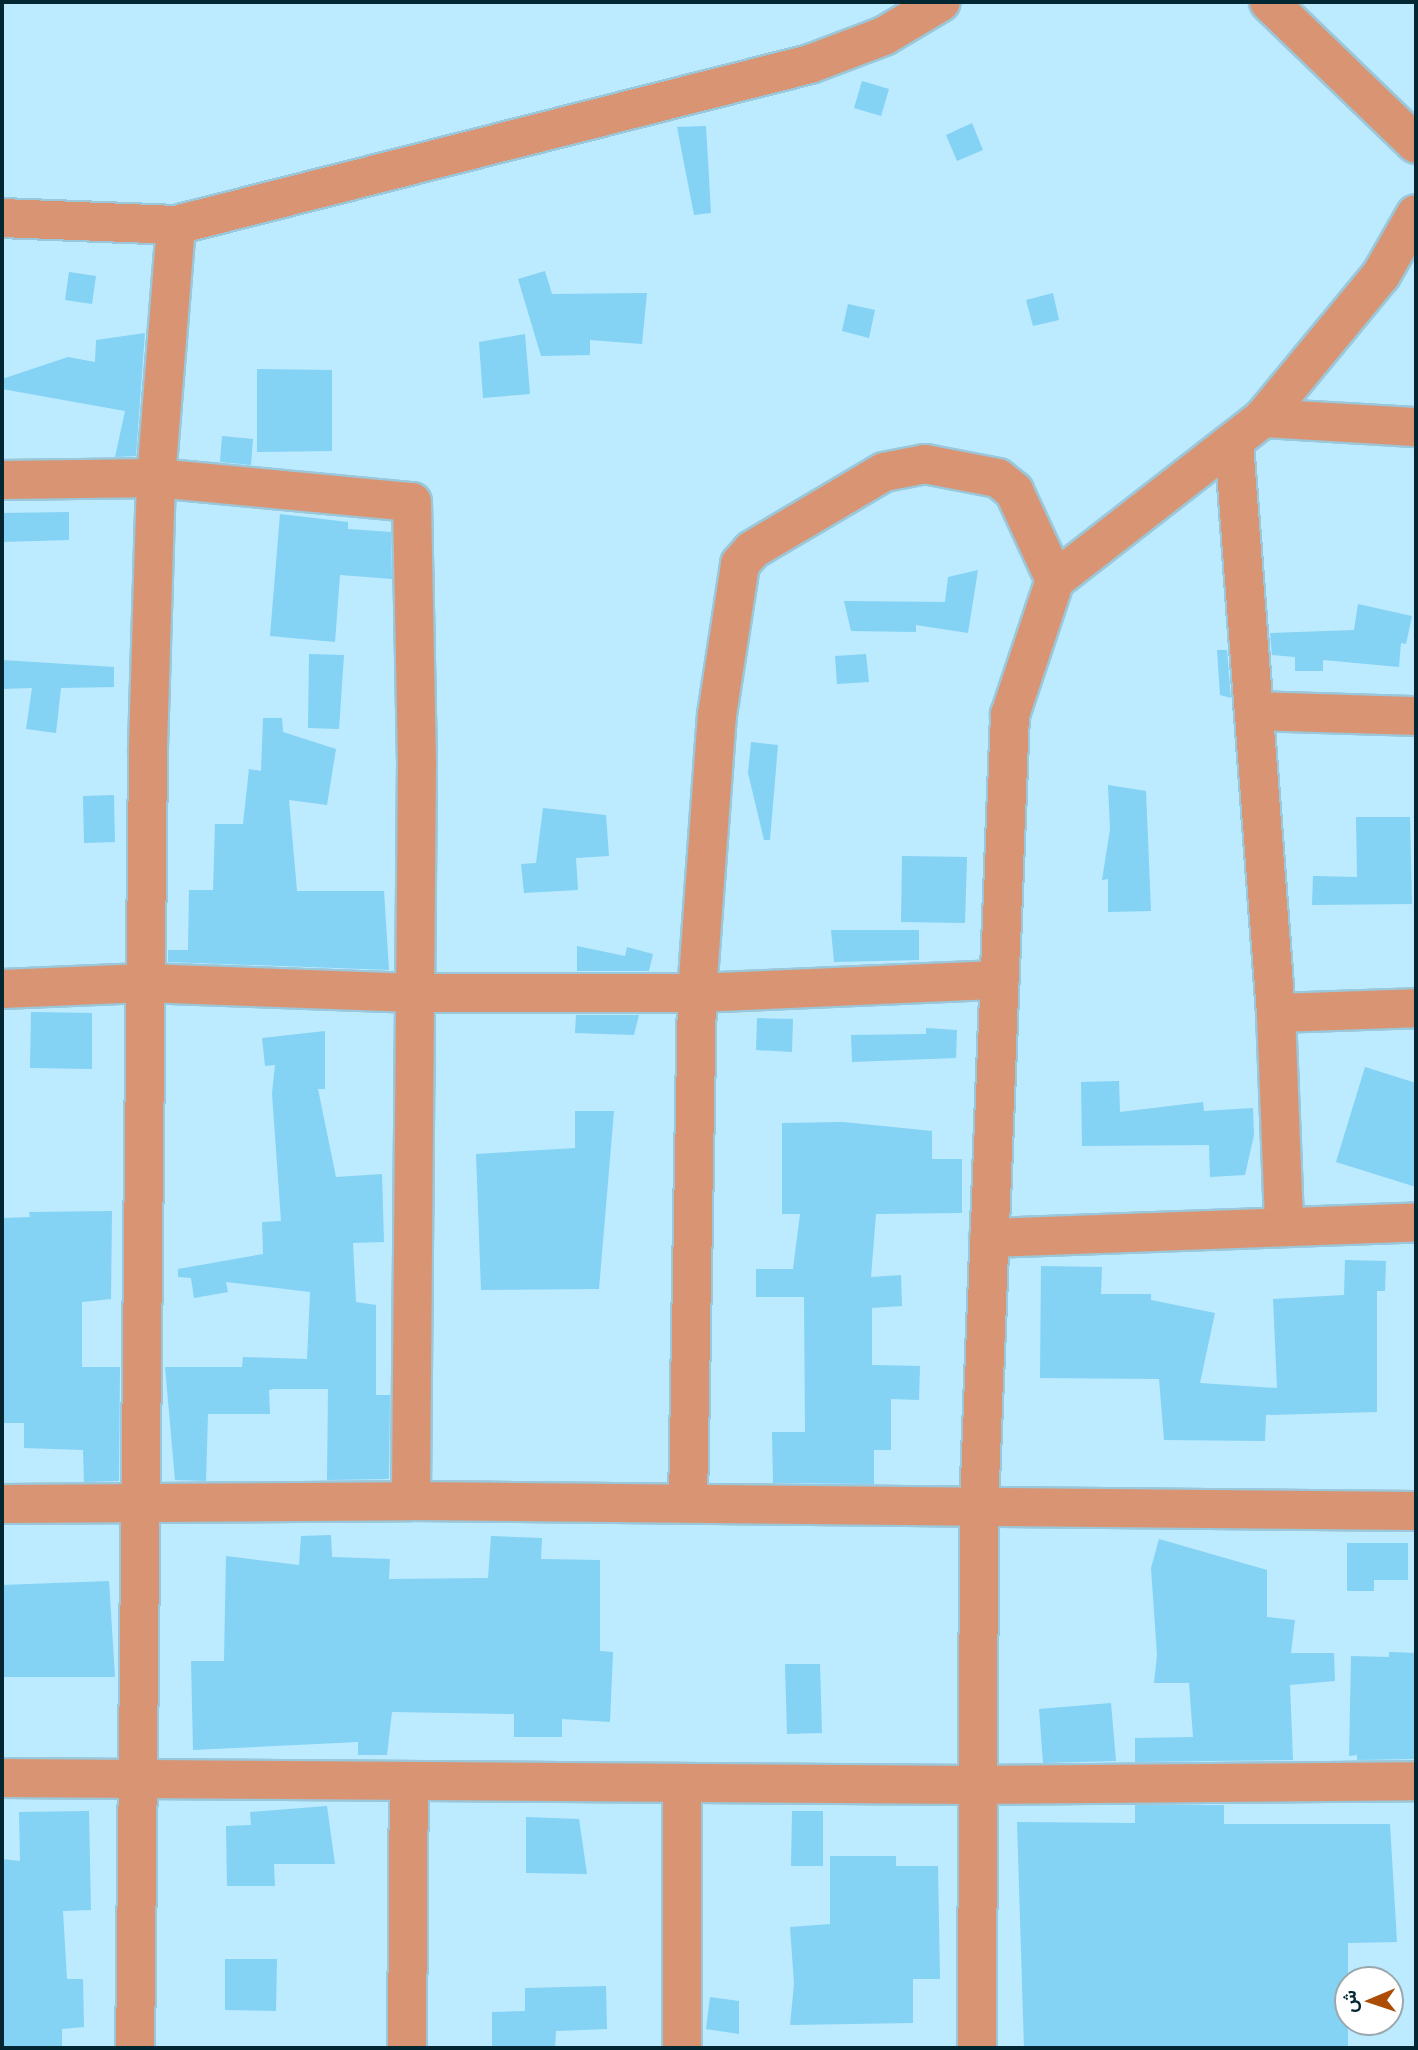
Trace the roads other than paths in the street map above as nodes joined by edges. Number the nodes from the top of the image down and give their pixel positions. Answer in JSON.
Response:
{"nodes":[{"id":1,"x":941,"y":2,"type":"edge"},
{"id":2,"x":1269,"y":2,"type":"edge"},
{"id":3,"x":1416,"y":144,"type":"edge"},
{"id":4,"x":1416,"y":214,"type":"edge"},
{"id":5,"x":2,"y":218,"type":"edge"},
{"id":6,"x":176,"y":225,"type":"junction"},
{"id":7,"x":1263,"y":418,"type":"junction"},
{"id":8,"x":1416,"y":427,"type":"edge"},
{"id":9,"x":1234,"y":443,"type":"junction"},
{"id":10,"x":156,"y":478,"type":"junction"},
{"id":11,"x":2,"y":480,"type":"edge"},
{"id":12,"x":1055,"y":580,"type":"junction"},
{"id":13,"x":1256,"y":711,"type":"junction"},
{"id":14,"x":1416,"y":716,"type":"edge"},
{"id":15,"x":998,"y":980,"type":"junction"},
{"id":16,"x":144,"y":983,"type":"junction"},
{"id":17,"x":2,"y":989,"type":"edge"},
{"id":18,"x":415,"y":993,"type":"junction"},
{"id":19,"x":697,"y":993,"type":"junction"},
{"id":20,"x":1416,"y":1008,"type":"edge"},
{"id":21,"x":1276,"y":1013,"type":"junction"},
{"id":22,"x":1416,"y":1222,"type":"edge"},
{"id":23,"x":1284,"y":1224,"type":"junction"},
{"id":24,"x":989,"y":1238,"type":"junction"},
{"id":25,"x":411,"y":1501,"type":"junction"},
{"id":26,"x":688,"y":1503,"type":"junction"},
{"id":27,"x":2,"y":1504,"type":"edge"},
{"id":28,"x":142,"y":1506,"type":"junction"},
{"id":29,"x":979,"y":1507,"type":"junction"},
{"id":30,"x":1416,"y":1511,"type":"edge"},
{"id":31,"x":2,"y":1778,"type":"edge"},
{"id":32,"x":137,"y":1778,"type":"junction"},
{"id":33,"x":409,"y":1780,"type":"junction"},
{"id":34,"x":1416,"y":1782,"type":"edge"},
{"id":35,"x":682,"y":1783,"type":"junction"},
{"id":36,"x":976,"y":1785,"type":"junction"},
{"id":37,"x":135,"y":2048,"type":"edge"},
{"id":38,"x":407,"y":2048,"type":"edge"},
{"id":39,"x":682,"y":2048,"type":"edge"},
{"id":40,"x":977,"y":2048,"type":"edge"}],
"edges":[{"from":1,"to":6,"type":"street"},
{"from":2,"to":3,"type":"street"},
{"from":4,"to":7,"type":"street"},
{"from":5,"to":6,"type":"street"},
{"from":6,"to":10,"type":"street"},
{"from":7,"to":8,"type":"street"},
{"from":7,"to":9,"type":"street"},
{"from":9,"to":12,"type":"street"},
{"from":9,"to":13,"type":"street"},
{"from":10,"to":11,"type":"street"},
{"from":10,"to":16,"type":"street"},
{"from":10,"to":18,"type":"street"},
{"from":12,"to":15,"type":"street"},
{"from":12,"to":19,"type":"street"},
{"from":13,"to":14,"type":"street"},
{"from":13,"to":21,"type":"street"},
{"from":15,"to":19,"type":"street"},
{"from":15,"to":24,"type":"street"},
{"from":16,"to":17,"type":"street"},
{"from":16,"to":18,"type":"street"},
{"from":16,"to":28,"type":"street"},
{"from":18,"to":19,"type":"street"},
{"from":18,"to":25,"type":"street"},
{"from":19,"to":26,"type":"street"},
{"from":20,"to":21,"type":"street"},
{"from":21,"to":23,"type":"street"},
{"from":22,"to":23,"type":"street"},
{"from":23,"to":24,"type":"street"},
{"from":24,"to":29,"type":"street"},
{"from":25,"to":26,"type":"street"},
{"from":25,"to":28,"type":"street"},
{"from":26,"to":29,"type":"street"},
{"from":27,"to":28,"type":"street"},
{"from":28,"to":32,"type":"street"},
{"from":29,"to":30,"type":"street"},
{"from":29,"to":36,"type":"street"},
{"from":31,"to":32,"type":"street"},
{"from":32,"to":33,"type":"street"},
{"from":32,"to":37,"type":"street"},
{"from":33,"to":35,"type":"street"},
{"from":33,"to":38,"type":"street"},
{"from":34,"to":36,"type":"street"},
{"from":35,"to":36,"type":"street"},
{"from":35,"to":39,"type":"street"},
{"from":36,"to":40,"type":"street"}]}
